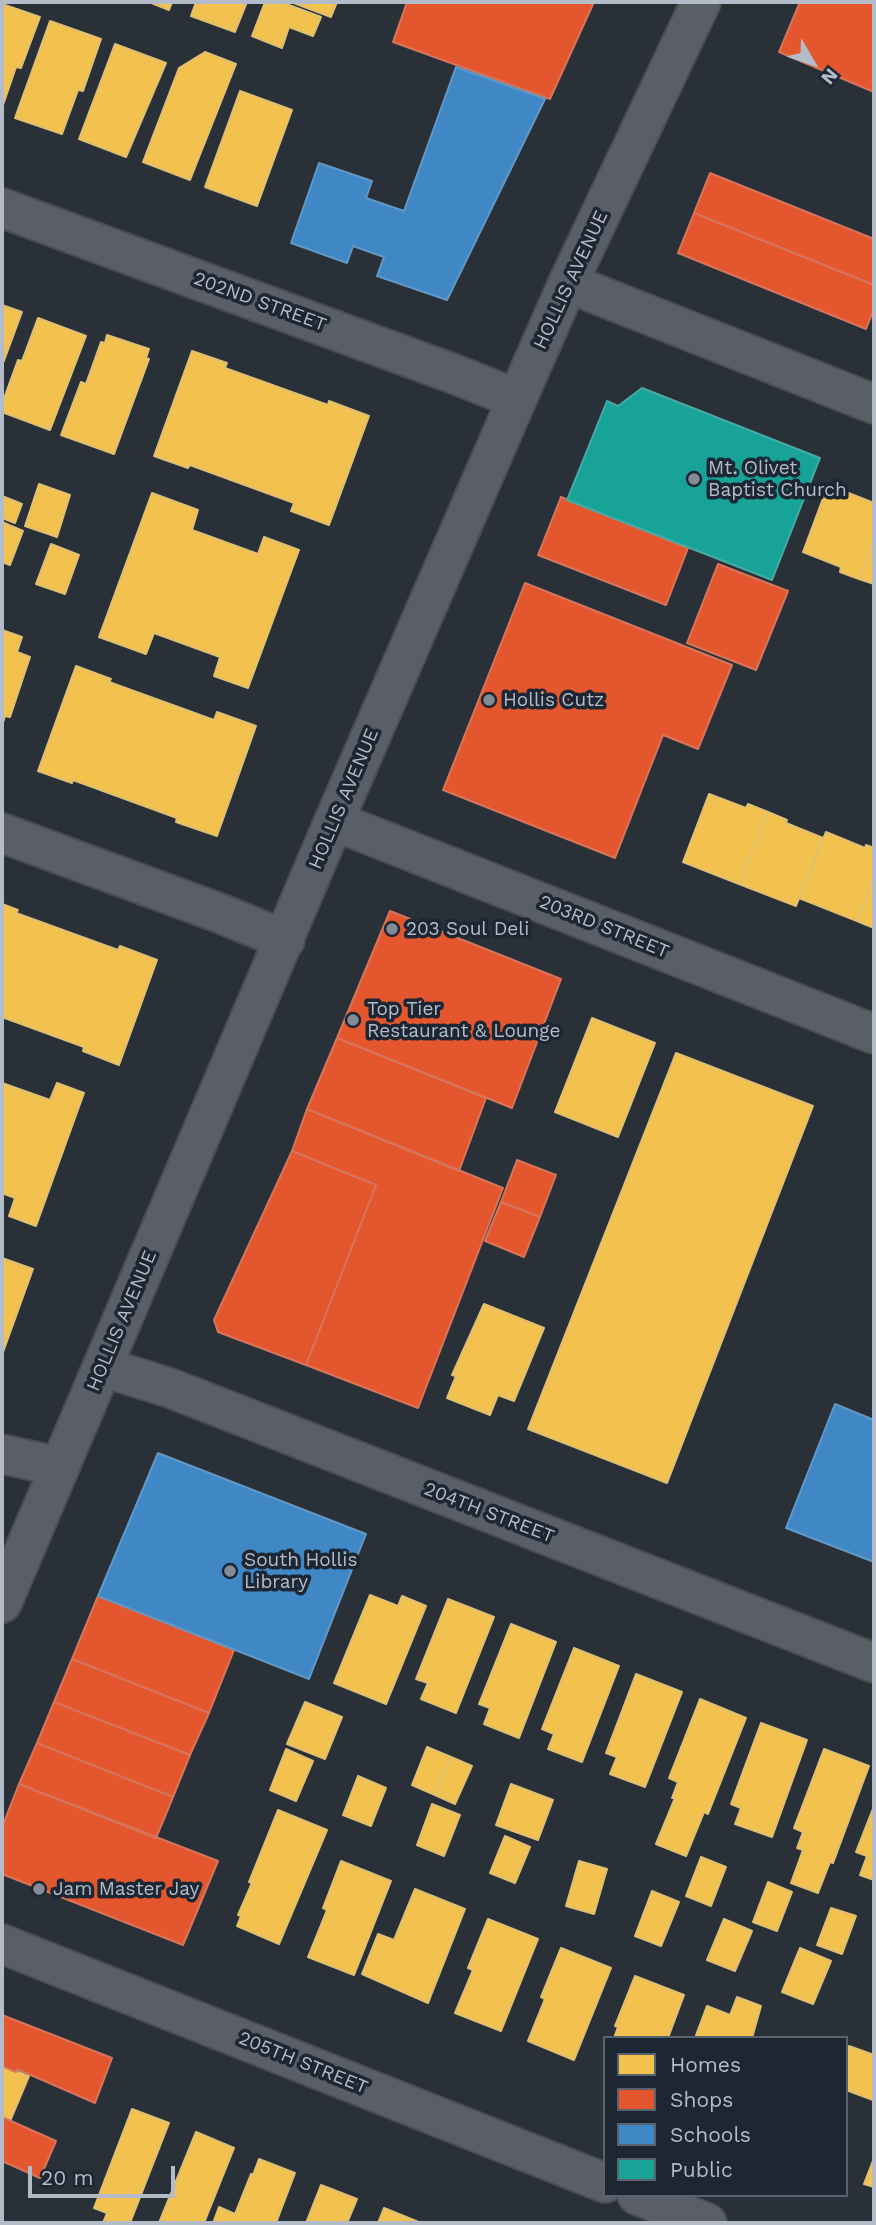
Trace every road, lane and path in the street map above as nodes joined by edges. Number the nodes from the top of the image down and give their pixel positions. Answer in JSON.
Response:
{"nodes":[{"id":1,"x":701,"y":2,"type":"edge"},
{"id":2,"x":2,"y":208,"type":"edge"},
{"id":3,"x":568,"y":283,"type":"junction"},
{"id":4,"x":517,"y":399,"type":"junction"},
{"id":5,"x":874,"y":404,"type":"edge"},
{"id":6,"x":334,"y":821,"type":"junction"},
{"id":7,"x":2,"y":832,"type":"edge"},
{"id":8,"x":285,"y":940,"type":"junction"},
{"id":9,"x":874,"y":1034,"type":"edge"},
{"id":10,"x":103,"y":1367,"type":"junction"},
{"id":11,"x":2,"y":1454,"type":"edge"},
{"id":12,"x":60,"y":1467,"type":"junction"},
{"id":13,"x":2,"y":1603,"type":"edge"},
{"id":14,"x":874,"y":1662,"type":"edge"},
{"id":15,"x":2,"y":1944,"type":"edge"},
{"id":16,"x":603,"y":2182,"type":"edge"},
{"id":17,"x":641,"y":2197,"type":"edge"},
{"id":18,"x":707,"y":2223,"type":"edge"}],
"edges":[{"from":1,"to":3,"type":"street","name":"HOLLIS AVENUE"},
{"from":2,"to":4,"type":"street","name":"202ND STREET"},
{"from":3,"to":4,"type":"street","name":"HOLLIS AVENUE"},
{"from":3,"to":5,"type":"street"},
{"from":4,"to":6,"type":"street","name":"HOLLIS AVENUE"},
{"from":6,"to":8,"type":"street","name":"HOLLIS AVENUE"},
{"from":6,"to":9,"type":"street","name":"203RD STREET"},
{"from":7,"to":8,"type":"street"},
{"from":8,"to":10,"type":"street","name":"HOLLIS AVENUE"},
{"from":10,"to":12,"type":"street","name":"HOLLIS AVENUE"},
{"from":10,"to":14,"type":"street","name":"204TH STREET"},
{"from":11,"to":12,"type":"street"},
{"from":12,"to":13,"type":"street","name":"HOLLIS AVENUE"},
{"from":15,"to":16,"type":"street","name":"205TH STREET"},
{"from":17,"to":18,"type":"street"}]}
